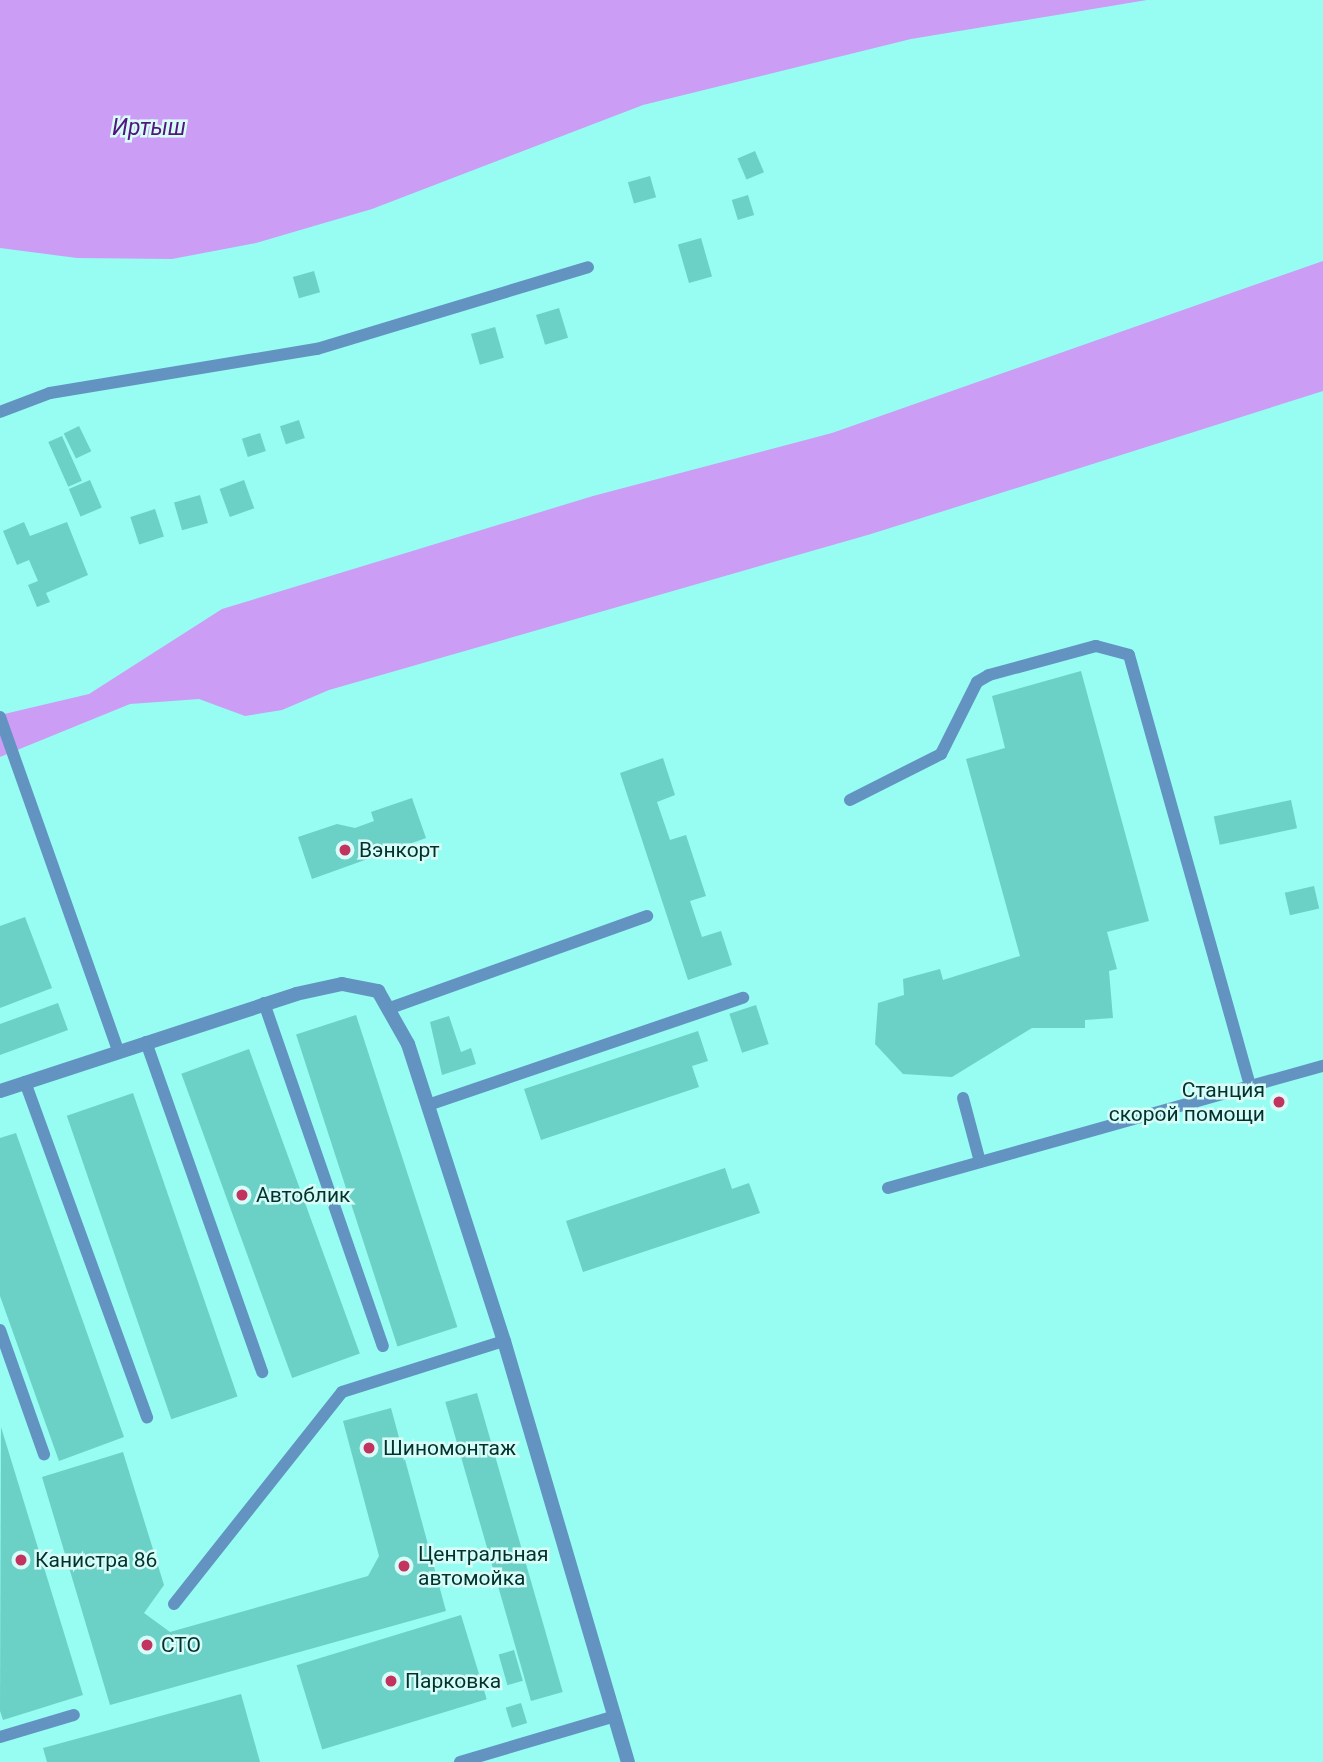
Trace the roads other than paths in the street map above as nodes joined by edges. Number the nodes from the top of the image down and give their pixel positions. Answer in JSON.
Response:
{"nodes":[{"id":1,"x":588,"y":267,"type":"dead end"},
{"id":2,"x":0,"y":412,"type":"edge"},
{"id":3,"x":0,"y":717,"type":"edge"},
{"id":4,"x":850,"y":800,"type":"dead end"},
{"id":5,"x":647,"y":916,"type":"dead end"},
{"id":6,"x":743,"y":998,"type":"dead end"},
{"id":7,"x":264,"y":1003,"type":"junction"},
{"id":8,"x":393,"y":1007,"type":"junction"},
{"id":9,"x":146,"y":1041,"type":"junction"},
{"id":10,"x":118,"y":1051,"type":"junction"},
{"id":11,"x":1323,"y":1066,"type":"edge"},
{"id":12,"x":25,"y":1082,"type":"junction"},
{"id":13,"x":1250,"y":1086,"type":"junction"},
{"id":14,"x":0,"y":1091,"type":"edge"},
{"id":15,"x":963,"y":1098,"type":"dead end"},
{"id":16,"x":428,"y":1105,"type":"junction"},
{"id":17,"x":980,"y":1162,"type":"junction"},
{"id":18,"x":888,"y":1188,"type":"dead end"},
{"id":19,"x":0,"y":1330,"type":"edge"},
{"id":20,"x":504,"y":1341,"type":"junction"},
{"id":21,"x":383,"y":1346,"type":"dead end"},
{"id":22,"x":262,"y":1373,"type":"dead end"},
{"id":23,"x":147,"y":1417,"type":"dead end"},
{"id":24,"x":44,"y":1454,"type":"dead end"},
{"id":25,"x":174,"y":1604,"type":"dead end"},
{"id":26,"x":74,"y":1715,"type":"dead end"},
{"id":27,"x":615,"y":1716,"type":"junction"},
{"id":28,"x":0,"y":1737,"type":"edge"},
{"id":29,"x":460,"y":1762,"type":"edge"},
{"id":30,"x":628,"y":1762,"type":"edge"}],
"edges":[{"from":1,"to":2,"type":"lane"},
{"from":3,"to":10,"type":"lane"},
{"from":4,"to":13,"type":"lane"},
{"from":5,"to":8,"type":"lane"},
{"from":6,"to":16,"type":"lane"},
{"from":7,"to":8,"type":"street"},
{"from":7,"to":9,"type":"street"},
{"from":7,"to":21,"type":"lane"},
{"from":8,"to":16,"type":"street"},
{"from":9,"to":10,"type":"street"},
{"from":9,"to":22,"type":"lane"},
{"from":10,"to":12,"type":"street"},
{"from":11,"to":13,"type":"lane"},
{"from":12,"to":14,"type":"street"},
{"from":12,"to":23,"type":"lane"},
{"from":13,"to":17,"type":"lane"},
{"from":15,"to":17,"type":"lane"},
{"from":16,"to":20,"type":"street"},
{"from":17,"to":18,"type":"lane"},
{"from":19,"to":24,"type":"lane"},
{"from":20,"to":25,"type":"lane"},
{"from":20,"to":27,"type":"street"},
{"from":26,"to":28,"type":"lane"},
{"from":27,"to":29,"type":"lane"},
{"from":27,"to":30,"type":"street"}]}
